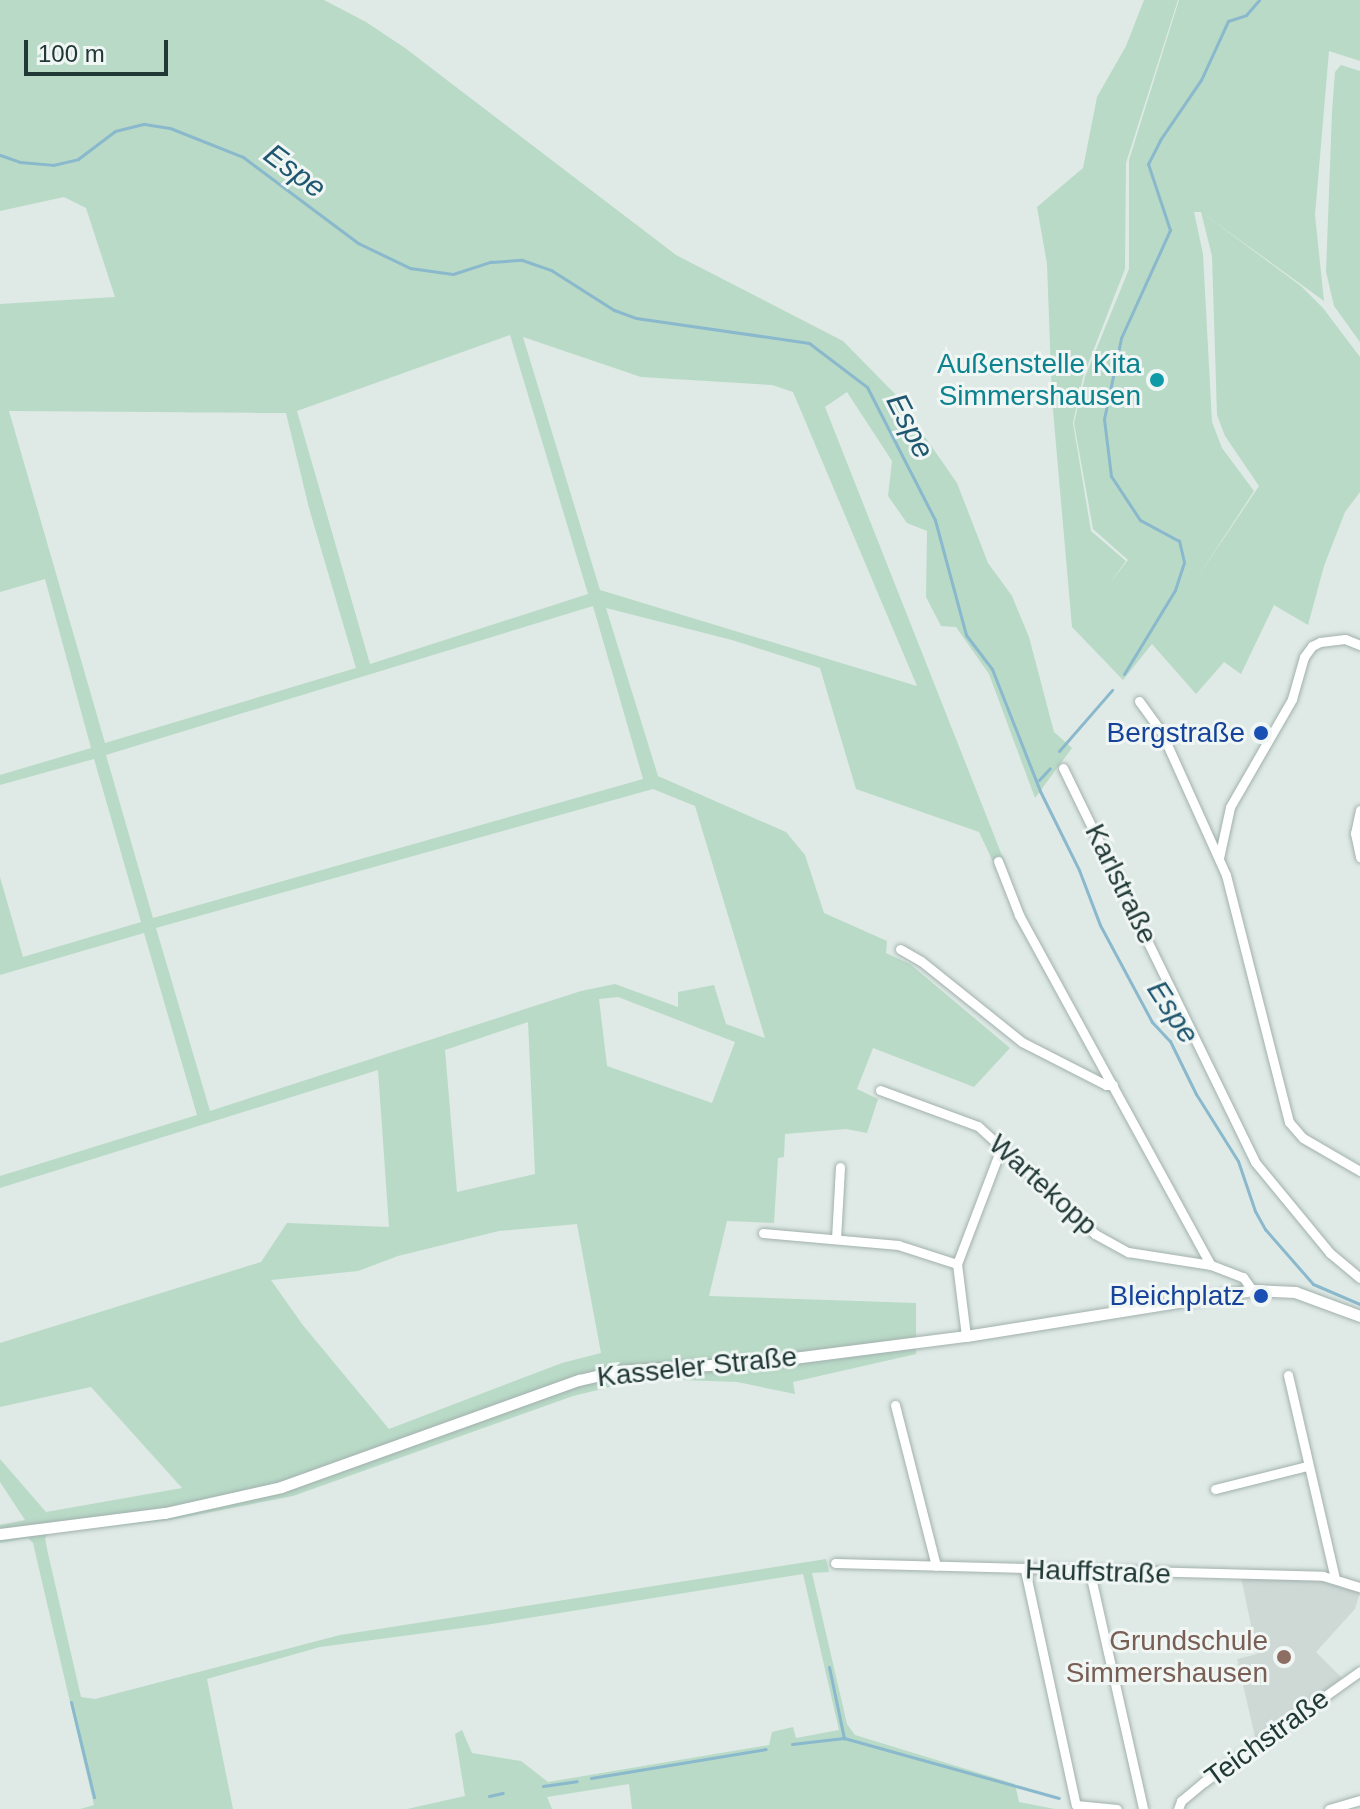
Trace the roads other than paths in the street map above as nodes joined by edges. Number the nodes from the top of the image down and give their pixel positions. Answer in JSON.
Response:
{"nodes":[{"id":1,"x":1360,"y":645,"type":"edge"},
{"id":2,"x":1139,"y":701,"type":"dead end"},
{"id":3,"x":1063,"y":768,"type":"dead end"},
{"id":4,"x":1360,"y":810,"type":"edge"},
{"id":5,"x":1360,"y":857,"type":"edge"},
{"id":6,"x":1219,"y":858,"type":"junction"},
{"id":7,"x":998,"y":861,"type":"dead end"},
{"id":8,"x":900,"y":949,"type":"dead end"},
{"id":9,"x":1113,"y":1085,"type":"junction"},
{"id":10,"x":880,"y":1090,"type":"dead end"},
{"id":11,"x":1001,"y":1148,"type":"junction"},
{"id":12,"x":840,"y":1167,"type":"dead end"},
{"id":13,"x":1360,"y":1171,"type":"edge"},
{"id":14,"x":763,"y":1233,"type":"dead end"},
{"id":15,"x":836,"y":1239,"type":"junction"},
{"id":16,"x":957,"y":1264,"type":"junction"},
{"id":17,"x":1211,"y":1265,"type":"junction"},
{"id":18,"x":1360,"y":1278,"type":"edge"},
{"id":19,"x":1252,"y":1290,"type":"junction"},
{"id":20,"x":1360,"y":1316,"type":"edge"},
{"id":21,"x":966,"y":1336,"type":"junction"},
{"id":22,"x":1288,"y":1375,"type":"dead end"},
{"id":23,"x":895,"y":1405,"type":"dead end"},
{"id":24,"x":1307,"y":1466,"type":"junction"},
{"id":25,"x":1215,"y":1489,"type":"dead end"},
{"id":26,"x":0,"y":1534,"type":"edge"},
{"id":27,"x":835,"y":1563,"type":"dead end"},
{"id":28,"x":936,"y":1566,"type":"junction"},
{"id":29,"x":1025,"y":1570,"type":"junction"},
{"id":30,"x":1090,"y":1573,"type":"junction"},
{"id":31,"x":1335,"y":1579,"type":"junction"},
{"id":32,"x":1360,"y":1587,"type":"edge"},
{"id":33,"x":1360,"y":1671,"type":"edge"},
{"id":34,"x":1360,"y":1800,"type":"edge"},
{"id":35,"x":1117,"y":1809,"type":"edge"},
{"id":36,"x":1143,"y":1809,"type":"edge"},
{"id":37,"x":1178,"y":1809,"type":"edge"},
{"id":38,"x":1329,"y":1809,"type":"edge"}],
"edges":[{"from":1,"to":6,"type":"street"},
{"from":2,"to":6,"type":"street"},
{"from":3,"to":18,"type":"street","name":"Karlstraße"},
{"from":4,"to":5,"type":"street"},
{"from":6,"to":13,"type":"street"},
{"from":7,"to":9,"type":"street"},
{"from":8,"to":9,"type":"street"},
{"from":9,"to":17,"type":"street"},
{"from":10,"to":11,"type":"street","name":"Wartekopp"},
{"from":11,"to":16,"type":"street"},
{"from":11,"to":17,"type":"street","name":"Wartekopp"},
{"from":12,"to":15,"type":"street"},
{"from":14,"to":15,"type":"street"},
{"from":15,"to":16,"type":"street"},
{"from":16,"to":21,"type":"street"},
{"from":17,"to":19,"type":"street"},
{"from":19,"to":20,"type":"street","name":"Kasseler Straße"},
{"from":19,"to":21,"type":"street","name":"Kasseler Straße"},
{"from":21,"to":26,"type":"street","name":"Kasseler Straße"},
{"from":22,"to":24,"type":"street"},
{"from":23,"to":28,"type":"street"},
{"from":24,"to":25,"type":"street"},
{"from":24,"to":31,"type":"street"},
{"from":27,"to":28,"type":"street","name":"Hauffstraße"},
{"from":28,"to":29,"type":"street","name":"Hauffstraße"},
{"from":29,"to":30,"type":"street","name":"Hauffstraße"},
{"from":29,"to":35,"type":"street"},
{"from":30,"to":31,"type":"street","name":"Hauffstraße"},
{"from":30,"to":36,"type":"street"},
{"from":31,"to":32,"type":"street","name":"Hauffstraße"},
{"from":33,"to":37,"type":"street","name":"Teichstraße"},
{"from":34,"to":38,"type":"street"}]}
